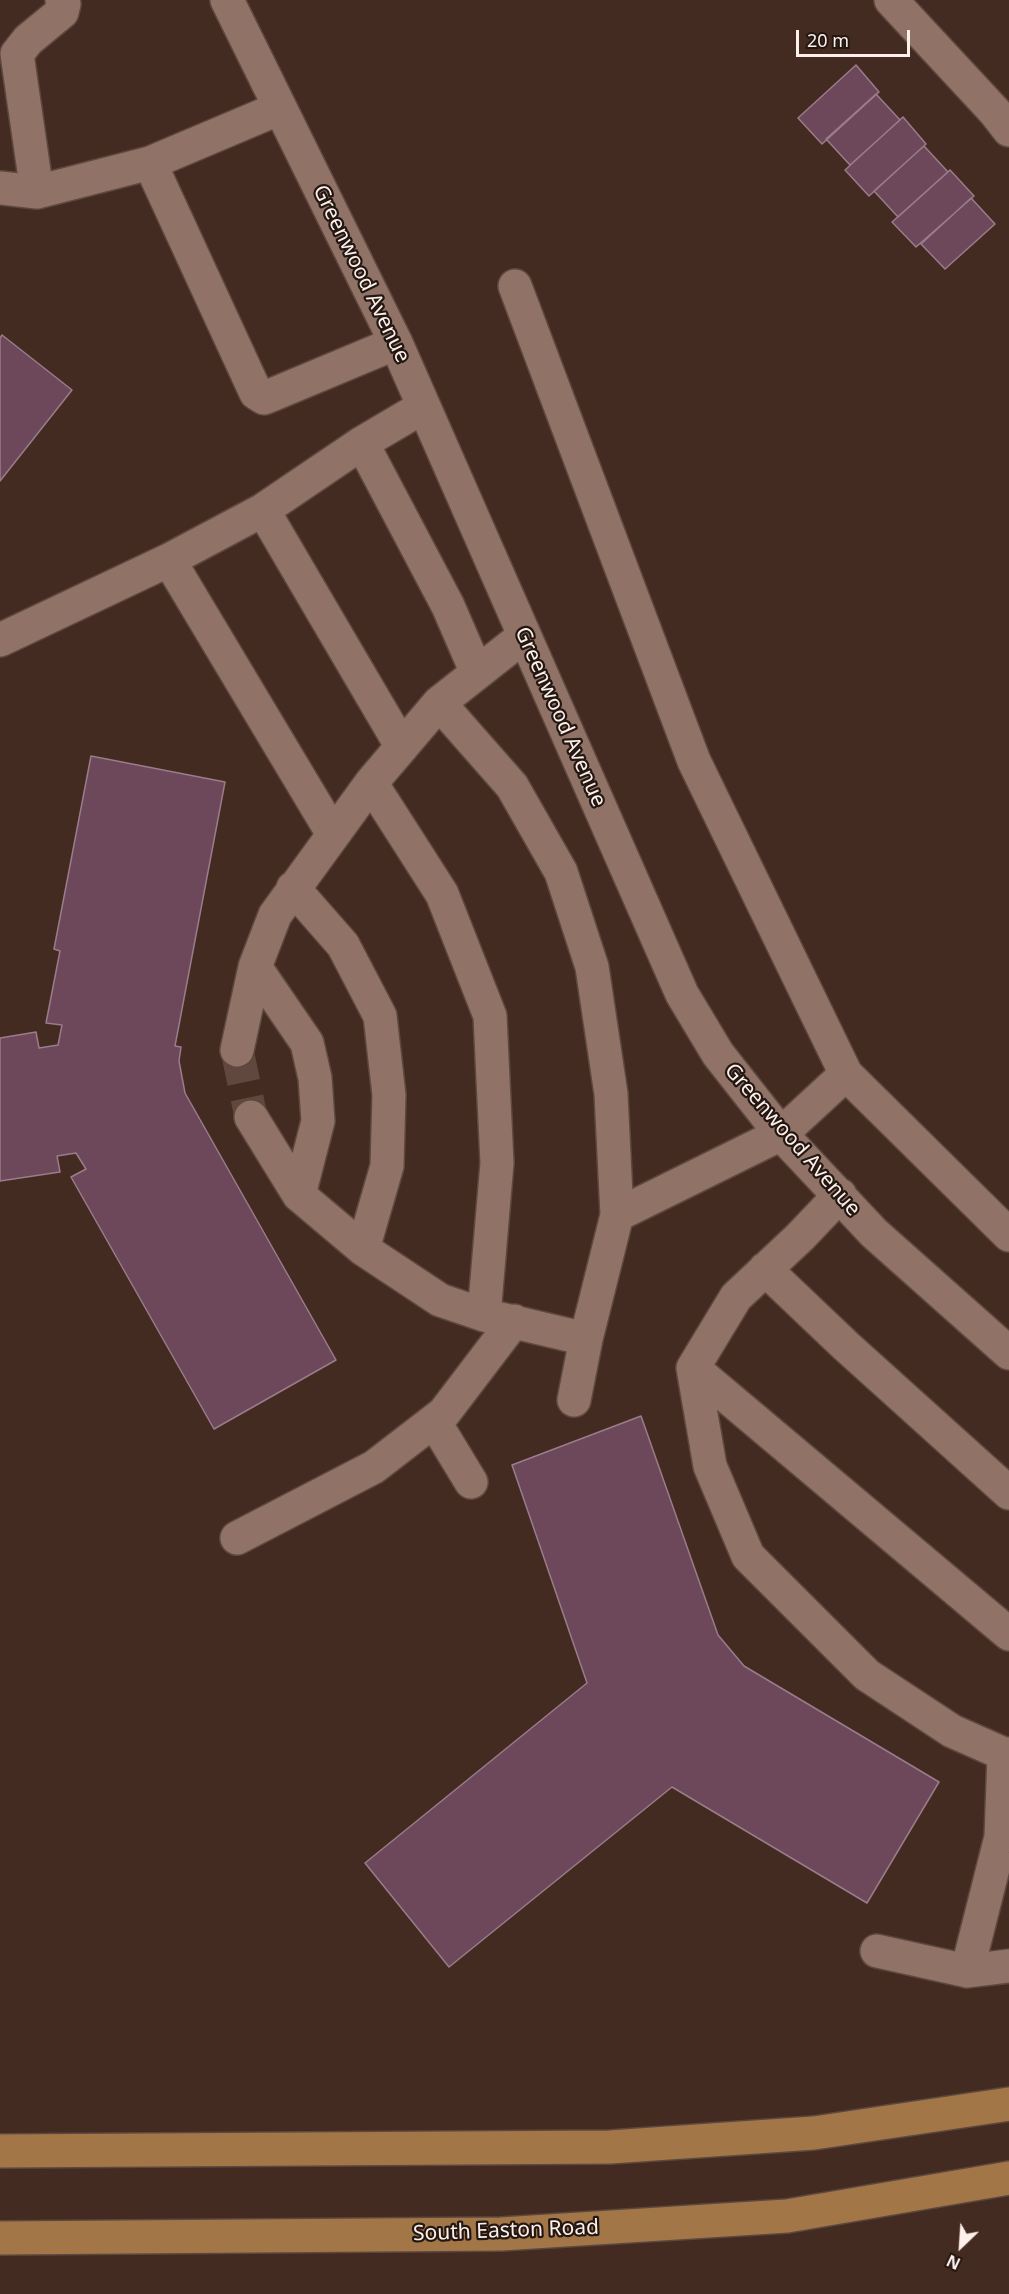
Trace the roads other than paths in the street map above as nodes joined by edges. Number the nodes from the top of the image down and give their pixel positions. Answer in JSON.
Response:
{"nodes":[{"id":1,"x":62,"y":0,"type":"edge"},
{"id":2,"x":227,"y":0,"type":"edge"},
{"id":3,"x":891,"y":0,"type":"edge"},
{"id":4,"x":280,"y":108,"type":"junction"},
{"id":5,"x":1009,"y":130,"type":"edge"},
{"id":6,"x":150,"y":163,"type":"junction"},
{"id":7,"x":0,"y":188,"type":"edge"},
{"id":8,"x":37,"y":192,"type":"junction"},
{"id":9,"x":515,"y":286,"type":"dead end"},
{"id":10,"x":396,"y":343,"type":"junction"},
{"id":11,"x":423,"y":407,"type":"junction"},
{"id":12,"x":362,"y":443,"type":"junction"},
{"id":13,"x":262,"y":510,"type":"junction"},
{"id":14,"x":169,"y":560,"type":"junction"},
{"id":15,"x":524,"y":636,"type":"junction"},
{"id":16,"x":0,"y":640,"type":"edge"},
{"id":17,"x":477,"y":673,"type":"junction"},
{"id":18,"x":439,"y":703,"type":"junction"},
{"id":19,"x":402,"y":747,"type":"junction"},
{"id":20,"x":371,"y":783,"type":"junction"},
{"id":21,"x":333,"y":834,"type":"junction"},
{"id":22,"x":293,"y":888,"type":"junction"},
{"id":23,"x":255,"y":967,"type":"junction"},
{"id":24,"x":237,"y":1050,"type":"tunnel mouth"},
{"id":25,"x":846,"y":1074,"type":"junction"},
{"id":26,"x":250,"y":1117,"type":"tunnel mouth"},
{"id":27,"x":781,"y":1134,"type":"junction"},
{"id":28,"x":299,"y":1195,"type":"junction"},
{"id":29,"x":840,"y":1195,"type":"junction"},
{"id":30,"x":617,"y":1215,"type":"junction"},
{"id":31,"x":1009,"y":1235,"type":"edge"},
{"id":32,"x":363,"y":1250,"type":"junction"},
{"id":33,"x":765,"y":1269,"type":"junction"},
{"id":34,"x":499,"y":1318,"type":"junction"},
{"id":35,"x":586,"y":1339,"type":"junction"},
{"id":36,"x":1009,"y":1353,"type":"edge"},
{"id":37,"x":693,"y":1368,"type":"junction"},
{"id":38,"x":574,"y":1400,"type":"dead end"},
{"id":39,"x":434,"y":1421,"type":"junction"},
{"id":40,"x":471,"y":1482,"type":"dead end"},
{"id":41,"x":1009,"y":1493,"type":"edge"},
{"id":42,"x":237,"y":1538,"type":"dead end"},
{"id":43,"x":1009,"y":1634,"type":"edge"},
{"id":44,"x":1007,"y":1754,"type":"edge"},
{"id":45,"x":1005,"y":1837,"type":"edge"},
{"id":46,"x":877,"y":1951,"type":"dead end"},
{"id":47,"x":1009,"y":1966,"type":"edge"},
{"id":48,"x":967,"y":1971,"type":"junction"},
{"id":49,"x":1009,"y":2104,"type":"edge"},
{"id":50,"x":0,"y":2151,"type":"edge"},
{"id":51,"x":1009,"y":2178,"type":"edge"},
{"id":52,"x":0,"y":2238,"type":"edge"}],
"edges":[{"from":1,"to":8,"type":"street"},
{"from":2,"to":4,"type":"street","name":"Greenwood Avenue"},
{"from":3,"to":5,"type":"street"},
{"from":4,"to":6,"type":"street"},
{"from":4,"to":10,"type":"street","name":"Greenwood Avenue"},
{"from":6,"to":8,"type":"street"},
{"from":6,"to":10,"type":"street"},
{"from":7,"to":8,"type":"street"},
{"from":9,"to":25,"type":"street"},
{"from":10,"to":11,"type":"street","name":"Greenwood Avenue"},
{"from":11,"to":12,"type":"street"},
{"from":11,"to":15,"type":"street","name":"Greenwood Avenue"},
{"from":12,"to":13,"type":"street"},
{"from":12,"to":17,"type":"street"},
{"from":13,"to":14,"type":"street"},
{"from":13,"to":19,"type":"street"},
{"from":14,"to":16,"type":"street"},
{"from":14,"to":21,"type":"street"},
{"from":15,"to":17,"type":"street"},
{"from":15,"to":27,"type":"street","name":"Greenwood Avenue"},
{"from":17,"to":18,"type":"street"},
{"from":18,"to":19,"type":"street"},
{"from":18,"to":30,"type":"street"},
{"from":19,"to":20,"type":"street"},
{"from":20,"to":21,"type":"street"},
{"from":20,"to":34,"type":"street"},
{"from":21,"to":22,"type":"street"},
{"from":22,"to":23,"type":"street"},
{"from":22,"to":32,"type":"street"},
{"from":23,"to":24,"type":"street"},
{"from":23,"to":28,"type":"street"},
{"from":25,"to":27,"type":"street"},
{"from":25,"to":31,"type":"street"},
{"from":26,"to":28,"type":"street"},
{"from":27,"to":29,"type":"street","name":"Greenwood Avenue"},
{"from":27,"to":30,"type":"street"},
{"from":28,"to":32,"type":"street"},
{"from":29,"to":33,"type":"street"},
{"from":29,"to":36,"type":"street","name":"Greenwood Avenue"},
{"from":30,"to":35,"type":"street"},
{"from":32,"to":34,"type":"street"},
{"from":33,"to":37,"type":"street"},
{"from":33,"to":41,"type":"street"},
{"from":34,"to":35,"type":"street"},
{"from":34,"to":39,"type":"street"},
{"from":35,"to":38,"type":"street"},
{"from":37,"to":43,"type":"street"},
{"from":37,"to":44,"type":"street"},
{"from":39,"to":40,"type":"street"},
{"from":39,"to":42,"type":"street"},
{"from":44,"to":45,"type":"street"},
{"from":45,"to":48,"type":"street"},
{"from":46,"to":48,"type":"street"},
{"from":47,"to":48,"type":"street"},
{"from":49,"to":50,"type":"main road"},
{"from":51,"to":52,"type":"main road","name":"South Easton Road"}]}
